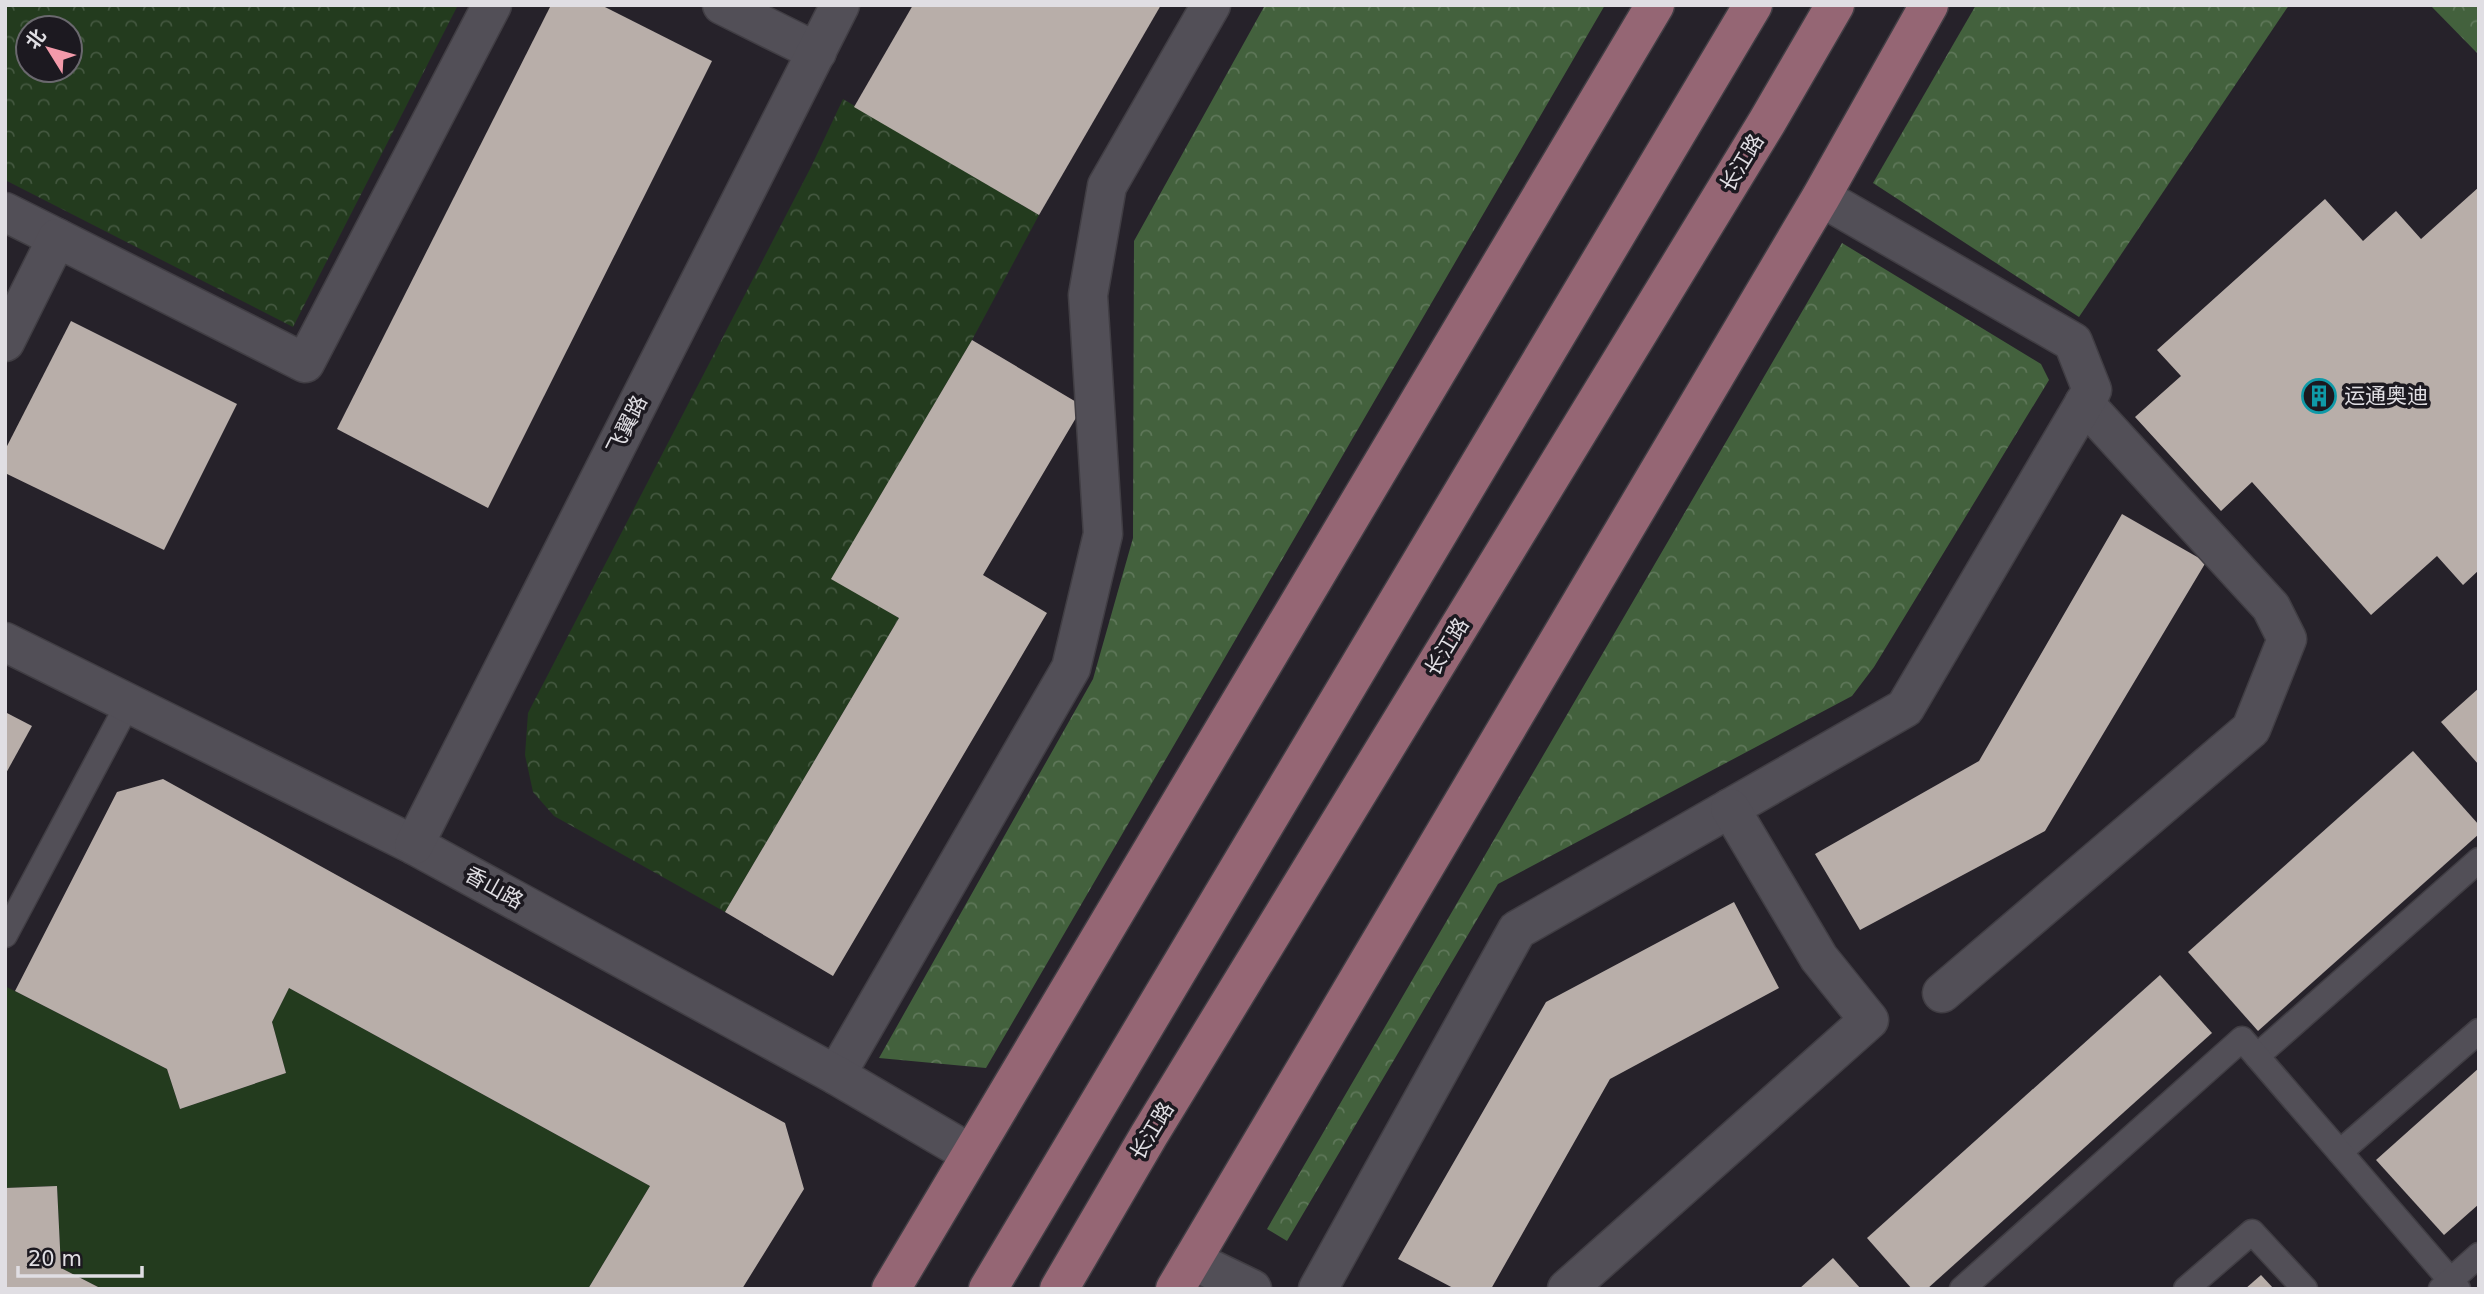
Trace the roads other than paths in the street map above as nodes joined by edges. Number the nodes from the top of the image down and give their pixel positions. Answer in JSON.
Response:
{"nodes":[{"id":1,"x":492,"y":5,"type":"edge"},
{"id":2,"x":722,"y":5,"type":"edge"},
{"id":3,"x":840,"y":5,"type":"edge"},
{"id":4,"x":1211,"y":5,"type":"edge"},
{"id":5,"x":1655,"y":5,"type":"edge"},
{"id":6,"x":1753,"y":5,"type":"edge"},
{"id":7,"x":1835,"y":5,"type":"edge"},
{"id":8,"x":1929,"y":5,"type":"edge"},
{"id":9,"x":817,"y":52,"type":"junction"},
{"id":10,"x":1821,"y":197,"type":"junction"},
{"id":11,"x":5,"y":212,"type":"edge"},
{"id":12,"x":57,"y":238,"type":"junction"},
{"id":13,"x":5,"y":342,"type":"edge"},
{"id":14,"x":2084,"y":403,"type":"junction"},
{"id":15,"x":5,"y":642,"type":"edge"},
{"id":16,"x":129,"y":702,"type":"junction"},
{"id":17,"x":1730,"y":808,"type":"junction"},
{"id":18,"x":414,"y":845,"type":"junction"},
{"id":19,"x":2479,"y":860,"type":"edge"},
{"id":20,"x":5,"y":935,"type":"edge"},
{"id":21,"x":1942,"y":993,"type":"dead end"},
{"id":22,"x":2479,"y":1031,"type":"edge"},
{"id":23,"x":2257,"y":1056,"type":"junction"},
{"id":24,"x":836,"y":1075,"type":"junction"},
{"id":25,"x":2340,"y":1152,"type":"junction"},
{"id":26,"x":971,"y":1154,"type":"junction"},
{"id":27,"x":2479,"y":1255,"type":"edge"},
{"id":28,"x":1184,"y":1274,"type":"edge"},
{"id":29,"x":2450,"y":1286,"type":"edge"},
{"id":30,"x":891,"y":1289,"type":"edge"},
{"id":31,"x":988,"y":1289,"type":"edge"},
{"id":32,"x":1059,"y":1289,"type":"edge"},
{"id":33,"x":1252,"y":1289,"type":"edge"},
{"id":34,"x":1318,"y":1289,"type":"edge"},
{"id":35,"x":1567,"y":1289,"type":"edge"},
{"id":36,"x":1962,"y":1289,"type":"edge"},
{"id":37,"x":2186,"y":1289,"type":"edge"},
{"id":38,"x":2305,"y":1289,"type":"edge"}],
"edges":[{"from":1,"to":12,"type":"street"},
{"from":2,"to":9,"type":"street"},
{"from":3,"to":9,"type":"street","name":"飞翼路"},
{"from":4,"to":24,"type":"street"},
{"from":5,"to":26,"type":"main road"},
{"from":6,"to":31,"type":"main road"},
{"from":7,"to":32,"type":"main road","name":"长江路"},
{"from":8,"to":10,"type":"main road"},
{"from":9,"to":18,"type":"street","name":"飞翼路"},
{"from":10,"to":14,"type":"street"},
{"from":10,"to":28,"type":"main road"},
{"from":11,"to":12,"type":"street"},
{"from":12,"to":13,"type":"street"},
{"from":14,"to":17,"type":"street"},
{"from":14,"to":21,"type":"street"},
{"from":15,"to":16,"type":"street","name":"香山路"},
{"from":16,"to":18,"type":"street","name":"香山路"},
{"from":16,"to":20,"type":"lane"},
{"from":17,"to":34,"type":"street"},
{"from":17,"to":35,"type":"street"},
{"from":18,"to":24,"type":"street","name":"香山路"},
{"from":19,"to":23,"type":"lane"},
{"from":22,"to":25,"type":"lane"},
{"from":23,"to":25,"type":"lane"},
{"from":23,"to":36,"type":"lane"},
{"from":24,"to":26,"type":"street","name":"香山路"},
{"from":25,"to":29,"type":"lane"},
{"from":26,"to":30,"type":"main road"},
{"from":27,"to":29,"type":"lane"},
{"from":28,"to":33,"type":"street"},
{"from":37,"to":38,"type":"lane"}]}
